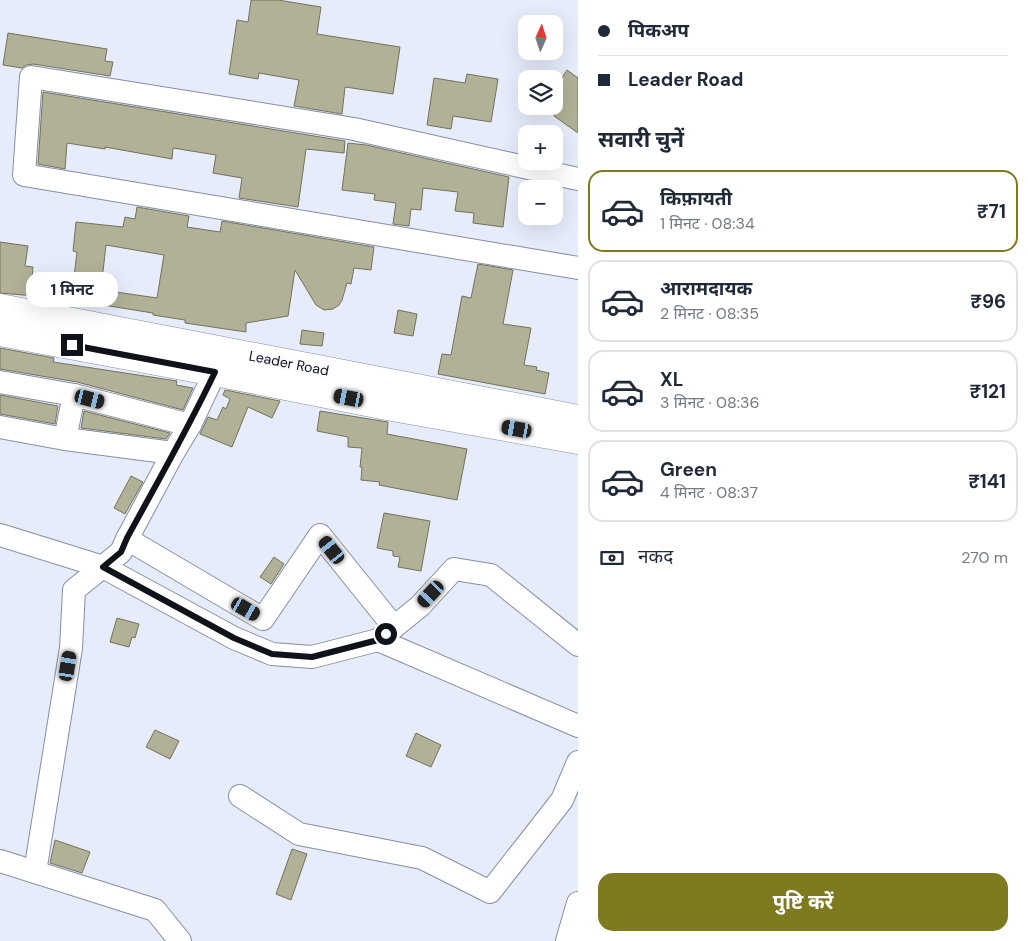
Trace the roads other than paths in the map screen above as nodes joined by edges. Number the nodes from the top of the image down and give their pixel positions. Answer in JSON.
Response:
{"nodes":[{"id":1,"x":578,"y":179,"type":"edge"},
{"id":2,"x":578,"y":268,"type":"edge"},
{"id":3,"x":0,"y":308,"type":"edge"},
{"id":4,"x":0,"y":332,"type":"edge"},
{"id":5,"x":215,"y":372,"type":"junction"},
{"id":6,"x":0,"y":382,"type":"edge"},
{"id":7,"x":74,"y":395,"type":"junction"},
{"id":8,"x":578,"y":419,"type":"edge"},
{"id":9,"x":190,"y":425,"type":"junction"},
{"id":10,"x":0,"y":427,"type":"edge"},
{"id":11,"x":65,"y":439,"type":"junction"},
{"id":12,"x":578,"y":440,"type":"edge"},
{"id":13,"x":173,"y":453,"type":"junction"},
{"id":14,"x":0,"y":535,"type":"edge"},
{"id":15,"x":127,"y":538,"type":"junction"},
{"id":16,"x":103,"y":567,"type":"junction"},
{"id":17,"x":386,"y":634,"type":"junction"},
{"id":18,"x":578,"y":645,"type":"edge"},
{"id":19,"x":578,"y":726,"type":"edge"},
{"id":20,"x":578,"y":762,"type":"edge"},
{"id":21,"x":240,"y":796,"type":"dead end"},
{"id":22,"x":0,"y":861,"type":"edge"},
{"id":23,"x":36,"y":872,"type":"junction"},
{"id":24,"x":578,"y":903,"type":"edge"},
{"id":25,"x":571,"y":939,"type":"edge"},
{"id":26,"x":180,"y":941,"type":"edge"}],
"edges":[{"from":1,"to":2,"type":"street"},
{"from":3,"to":8,"type":"main road","name":"Leader Road"},
{"from":4,"to":5,"type":"main road","name":"Leader Road"},
{"from":5,"to":9,"type":"street"},
{"from":5,"to":12,"type":"main road","name":"Leader Road"},
{"from":6,"to":7,"type":"street"},
{"from":7,"to":9,"type":"street"},
{"from":7,"to":11,"type":"street"},
{"from":9,"to":13,"type":"street"},
{"from":10,"to":11,"type":"street"},
{"from":11,"to":13,"type":"street"},
{"from":13,"to":15,"type":"street"},
{"from":14,"to":16,"type":"street"},
{"from":15,"to":16,"type":"street"},
{"from":15,"to":17,"type":"street"},
{"from":16,"to":17,"type":"street"},
{"from":16,"to":23,"type":"street"},
{"from":17,"to":18,"type":"street"},
{"from":17,"to":19,"type":"street"},
{"from":20,"to":21,"type":"street"},
{"from":22,"to":23,"type":"street"},
{"from":23,"to":26,"type":"street"},
{"from":24,"to":25,"type":"street"}]}
